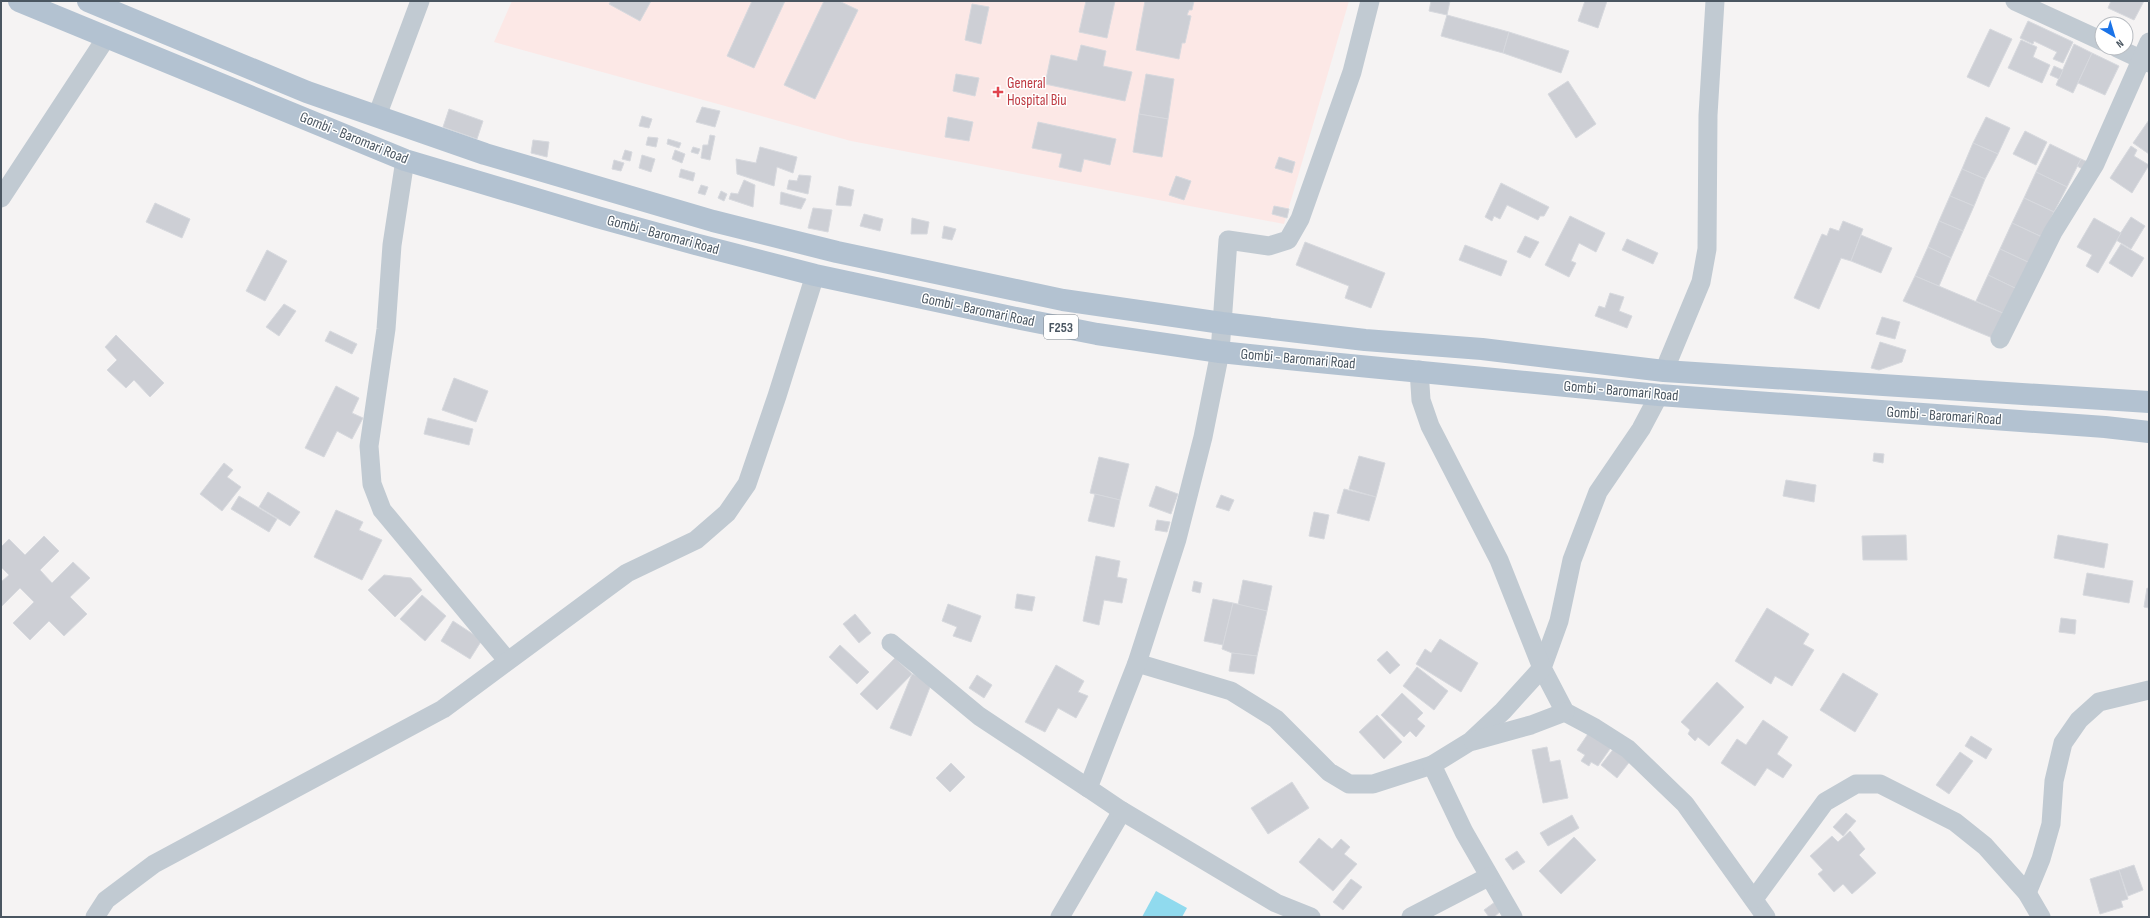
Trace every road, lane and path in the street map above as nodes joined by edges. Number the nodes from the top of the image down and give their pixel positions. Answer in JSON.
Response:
{"nodes":[{"id":1,"x":19,"y":1,"type":"edge"},
{"id":2,"x":88,"y":1,"type":"edge"},
{"id":3,"x":420,"y":1,"type":"edge"},
{"id":4,"x":1370,"y":1,"type":"edge"},
{"id":5,"x":1715,"y":1,"type":"edge"},
{"id":6,"x":2015,"y":1,"type":"edge"},
{"id":7,"x":2094,"y":37,"type":"edge"},
{"id":8,"x":106,"y":38,"type":"junction"},
{"id":9,"x":195,"y":44,"type":"junction"},
{"id":10,"x":2134,"y":52,"type":"edge"},
{"id":11,"x":2146,"y":55,"type":"edge"},
{"id":12,"x":179,"y":67,"type":"junction"},
{"id":13,"x":377,"y":116,"type":"junction"},
{"id":14,"x":405,"y":160,"type":"junction"},
{"id":15,"x":1,"y":198,"type":"edge"},
{"id":16,"x":815,"y":275,"type":"junction"},
{"id":17,"x":1222,"y":323,"type":"junction"},
{"id":18,"x":2000,"y":339,"type":"dead end"},
{"id":19,"x":1220,"y":352,"type":"junction"},
{"id":20,"x":1419,"y":370,"type":"junction"},
{"id":21,"x":1664,"y":371,"type":"junction"},
{"id":22,"x":1659,"y":395,"type":"junction"},
{"id":23,"x":2149,"y":402,"type":"edge"},
{"id":24,"x":2149,"y":432,"type":"edge"},
{"id":25,"x":891,"y":643,"type":"dead end"},
{"id":26,"x":507,"y":660,"type":"junction"},
{"id":27,"x":1137,"y":663,"type":"junction"},
{"id":28,"x":1542,"y":668,"type":"junction"},
{"id":29,"x":2149,"y":690,"type":"edge"},
{"id":30,"x":1565,"y":712,"type":"junction"},
{"id":31,"x":1471,"y":741,"type":"junction"},
{"id":32,"x":1432,"y":765,"type":"junction"},
{"id":33,"x":1088,"y":788,"type":"junction"},
{"id":34,"x":1122,"y":811,"type":"junction"},
{"id":35,"x":1488,"y":877,"type":"junction"},
{"id":36,"x":2027,"y":893,"type":"junction"},
{"id":37,"x":1754,"y":899,"type":"junction"},
{"id":38,"x":1277,"y":912,"type":"edge"},
{"id":39,"x":95,"y":917,"type":"edge"},
{"id":40,"x":1060,"y":917,"type":"edge"},
{"id":41,"x":1311,"y":917,"type":"edge"},
{"id":42,"x":1411,"y":917,"type":"edge"},
{"id":43,"x":1513,"y":917,"type":"edge"},
{"id":44,"x":1766,"y":917,"type":"edge"},
{"id":45,"x":2041,"y":917,"type":"edge"}],
"edges":[{"from":1,"to":8,"type":"main road","name":"Gombi - Baromari Road","number":"F253"},
{"from":2,"to":9,"type":"main road","name":"Gombi - Baromari Road","number":"F253"},
{"from":3,"to":13,"type":"street"},
{"from":4,"to":17,"type":"street"},
{"from":5,"to":21,"type":"street"},
{"from":6,"to":7,"type":"street"},
{"from":8,"to":12,"type":"main road","name":"Gombi - Baromari Road","number":"F253"},
{"from":8,"to":15,"type":"street"},
{"from":9,"to":12,"type":"main road"},
{"from":9,"to":13,"type":"main road","name":"Gombi - Baromari Road","number":"F253"},
{"from":10,"to":11,"type":"street"},
{"from":11,"to":18,"type":"street"},
{"from":12,"to":14,"type":"main road","name":"Gombi - Baromari Road","number":"F253"},
{"from":13,"to":17,"type":"main road","name":"Gombi - Baromari Road","number":"F253"},
{"from":14,"to":16,"type":"main road","name":"Gombi - Baromari Road","number":"F253"},
{"from":14,"to":26,"type":"street"},
{"from":16,"to":19,"type":"main road","name":"Gombi - Baromari Road","number":"F253"},
{"from":16,"to":26,"type":"street"},
{"from":17,"to":19,"type":"street"},
{"from":17,"to":21,"type":"main road","name":"Gombi - Baromari Road","number":"F253"},
{"from":19,"to":20,"type":"main road","name":"Gombi - Baromari Road","number":"F253"},
{"from":19,"to":27,"type":"street"},
{"from":20,"to":22,"type":"main road","name":"Gombi - Baromari Road","number":"F253"},
{"from":20,"to":28,"type":"street"},
{"from":21,"to":23,"type":"main road","name":"Gombi - Baromari Road","number":"F253"},
{"from":22,"to":24,"type":"main road","name":"Gombi - Baromari Road","number":"F253"},
{"from":22,"to":28,"type":"street"},
{"from":25,"to":33,"type":"street"},
{"from":26,"to":39,"type":"street"},
{"from":27,"to":32,"type":"street"},
{"from":27,"to":33,"type":"street"},
{"from":28,"to":30,"type":"street"},
{"from":28,"to":31,"type":"street"},
{"from":29,"to":36,"type":"street"},
{"from":30,"to":31,"type":"street"},
{"from":30,"to":37,"type":"street"},
{"from":31,"to":32,"type":"street"},
{"from":32,"to":35,"type":"street"},
{"from":33,"to":34,"type":"street"},
{"from":34,"to":38,"type":"street"},
{"from":34,"to":40,"type":"street"},
{"from":35,"to":42,"type":"street"},
{"from":35,"to":43,"type":"street"},
{"from":36,"to":37,"type":"street"},
{"from":36,"to":45,"type":"street"},
{"from":37,"to":44,"type":"street"},
{"from":38,"to":41,"type":"street"}]}
